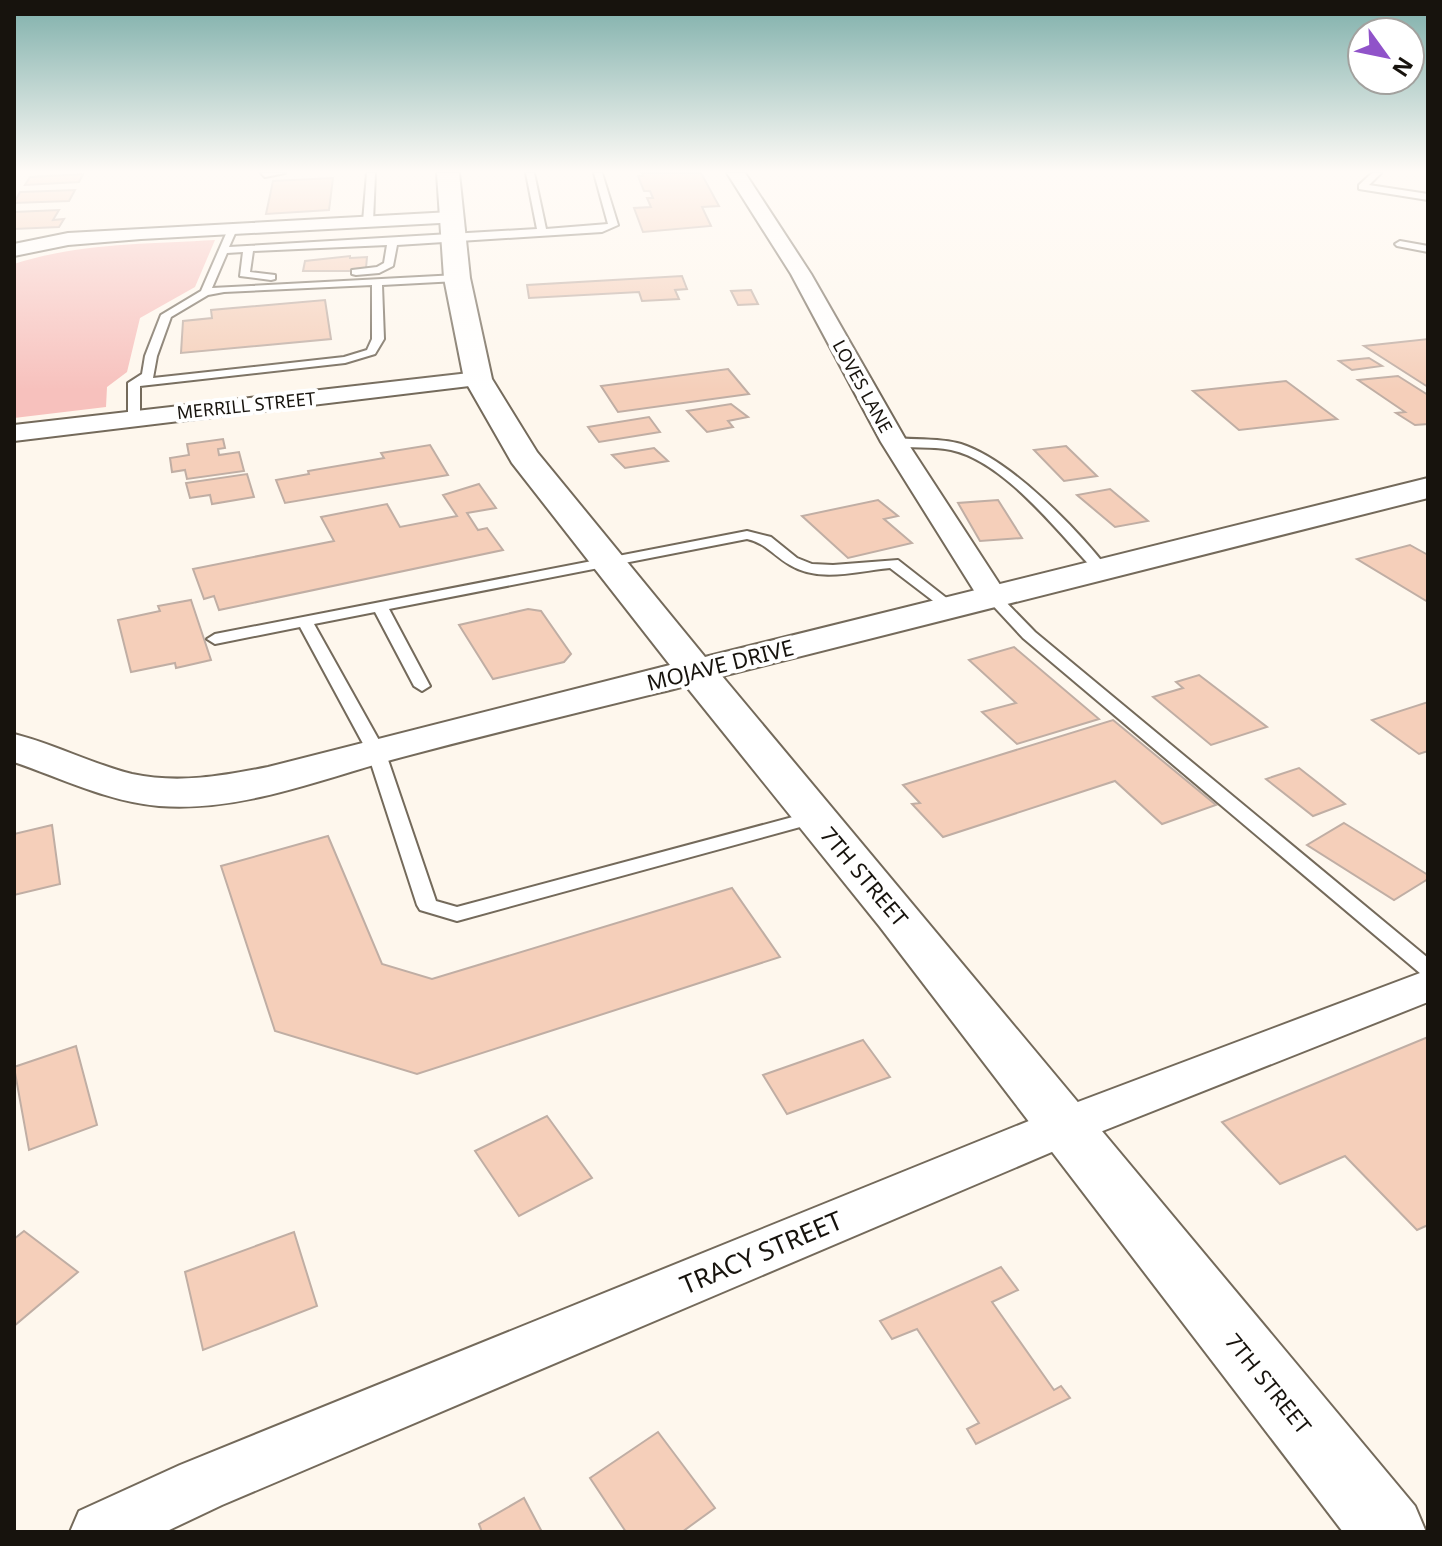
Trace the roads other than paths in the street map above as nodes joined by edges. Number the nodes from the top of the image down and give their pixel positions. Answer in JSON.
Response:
{"nodes":[{"id":1,"x":38,"y":245,"type":"edge"},
{"id":2,"x":225,"y":245,"type":"edge"},
{"id":3,"x":328,"y":245,"type":"edge"},
{"id":4,"x":392,"y":245,"type":"edge"},
{"id":5,"x":454,"y":245,"type":"edge"},
{"id":6,"x":782,"y":245,"type":"edge"},
{"id":7,"x":1406,"y":245,"type":"edge"},
{"id":8,"x":249,"y":249,"type":"junction"},
{"id":9,"x":1428,"y":249,"type":"edge"},
{"id":10,"x":14,"y":250,"type":"edge"},
{"id":11,"x":223,"y":250,"type":"junction"},
{"id":12,"x":457,"y":278,"type":"junction"},
{"id":13,"x":377,"y":282,"type":"junction"},
{"id":14,"x":205,"y":293,"type":"junction"},
{"id":15,"x":478,"y":379,"type":"junction"},
{"id":16,"x":134,"y":383,"type":"junction"},
{"id":17,"x":134,"y":417,"type":"junction"},
{"id":18,"x":14,"y":433,"type":"edge"},
{"id":19,"x":894,"y":442,"type":"junction"},
{"id":20,"x":1428,"y":488,"type":"edge"},
{"id":21,"x":605,"y":561,"type":"junction"},
{"id":22,"x":1102,"y":570,"type":"junction"},
{"id":23,"x":993,"y":597,"type":"junction"},
{"id":24,"x":380,"y":606,"type":"junction"},
{"id":25,"x":950,"y":607,"type":"junction"},
{"id":26,"x":305,"y":621,"type":"junction"},
{"id":27,"x":215,"y":639,"type":"dead end"},
{"id":28,"x":698,"y":670,"type":"junction"},
{"id":29,"x":422,"y":686,"type":"dead end"},
{"id":30,"x":376,"y":751,"type":"junction"},
{"id":31,"x":17,"y":752,"type":"edge"},
{"id":32,"x":815,"y":817,"type":"junction"},
{"id":33,"x":1428,"y":969,"type":"edge"},
{"id":34,"x":1428,"y":985,"type":"edge"},
{"id":35,"x":1063,"y":1127,"type":"junction"},
{"id":36,"x":100,"y":1532,"type":"edge"},
{"id":37,"x":1389,"y":1532,"type":"edge"}],
"edges":[{"from":1,"to":10,"type":"street"},
{"from":2,"to":11,"type":"lane"},
{"from":3,"to":8,"type":"lane"},
{"from":4,"to":8,"type":"lane"},
{"from":5,"to":12,"type":"main road","name":"7TH STREET"},
{"from":6,"to":19,"type":"street","name":"LOVES LANE"},
{"from":7,"to":9,"type":"lane"},
{"from":8,"to":11,"type":"lane"},
{"from":11,"to":14,"type":"lane"},
{"from":12,"to":13,"type":"lane"},
{"from":12,"to":15,"type":"main road","name":"7TH STREET"},
{"from":13,"to":14,"type":"lane"},
{"from":13,"to":16,"type":"lane"},
{"from":14,"to":16,"type":"lane"},
{"from":15,"to":17,"type":"street","name":"MERRILL STREET"},
{"from":15,"to":21,"type":"main road","name":"7TH STREET"},
{"from":16,"to":17,"type":"lane"},
{"from":17,"to":18,"type":"street","name":"MERRILL STREET"},
{"from":19,"to":22,"type":"lane"},
{"from":19,"to":23,"type":"street","name":"LOVES LANE"},
{"from":20,"to":22,"type":"main road","name":"MOJAVE DRIVE"},
{"from":21,"to":24,"type":"lane"},
{"from":21,"to":25,"type":"lane"},
{"from":21,"to":28,"type":"main road","name":"7TH STREET"},
{"from":22,"to":23,"type":"main road","name":"MOJAVE DRIVE"},
{"from":23,"to":25,"type":"main road","name":"MOJAVE DRIVE"},
{"from":23,"to":33,"type":"lane"},
{"from":24,"to":26,"type":"lane"},
{"from":24,"to":29,"type":"lane"},
{"from":25,"to":28,"type":"main road","name":"MOJAVE DRIVE"},
{"from":26,"to":27,"type":"lane"},
{"from":26,"to":30,"type":"lane"},
{"from":28,"to":30,"type":"main road","name":"MOJAVE DRIVE"},
{"from":28,"to":32,"type":"main road","name":"7TH STREET"},
{"from":30,"to":31,"type":"main road","name":"MOJAVE DRIVE"},
{"from":30,"to":32,"type":"lane"},
{"from":32,"to":35,"type":"main road","name":"7TH STREET"},
{"from":34,"to":35,"type":"street","name":"TRACY STREET"},
{"from":35,"to":36,"type":"street","name":"TRACY STREET"},
{"from":35,"to":37,"type":"main road","name":"7TH STREET"}]}
